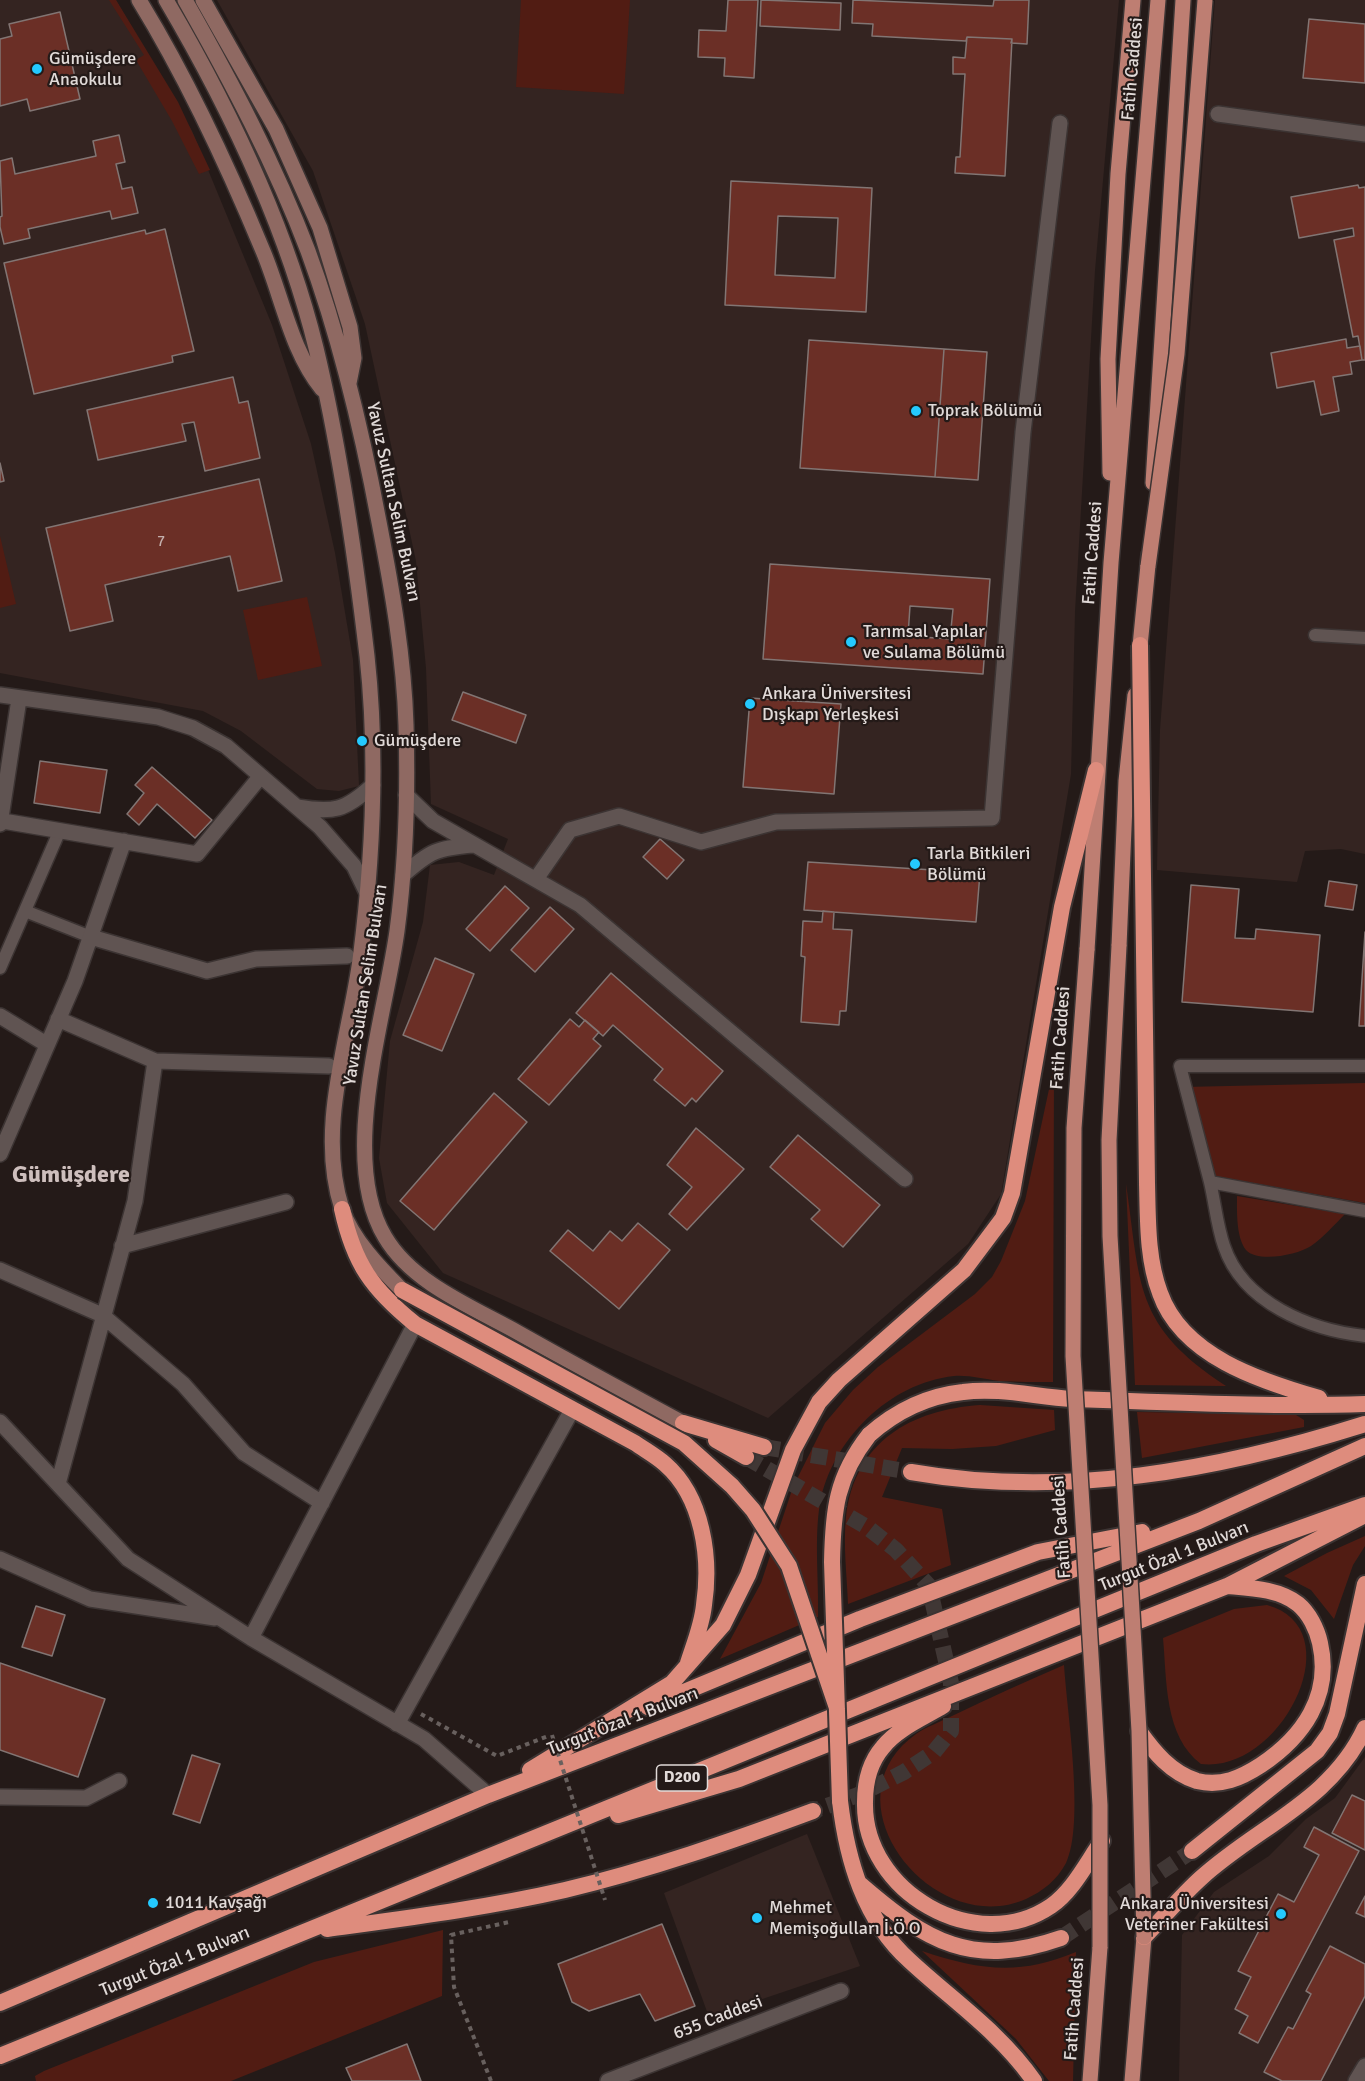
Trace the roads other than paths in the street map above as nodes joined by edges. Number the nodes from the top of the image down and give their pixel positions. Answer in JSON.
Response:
{"nodes":[{"id":1,"x":138,"y":0,"type":"edge"},
{"id":2,"x":166,"y":0,"type":"edge"},
{"id":3,"x":185,"y":0,"type":"edge"},
{"id":4,"x":203,"y":0,"type":"edge"},
{"id":5,"x":1133,"y":0,"type":"edge"},
{"id":6,"x":1158,"y":0,"type":"edge"},
{"id":7,"x":1183,"y":0,"type":"edge"},
{"id":8,"x":1205,"y":0,"type":"edge"},
{"id":9,"x":1218,"y":114,"type":"dead end"},
{"id":10,"x":1060,"y":123,"type":"dead end"},
{"id":11,"x":1365,"y":134,"type":"edge"},
{"id":12,"x":348,"y":386,"type":"junction"},
{"id":13,"x":324,"y":391,"type":"junction"},
{"id":14,"x":1111,"y":563,"type":"junction"},
{"id":15,"x":1148,"y":566,"type":"junction"},
{"id":16,"x":1315,"y":635,"type":"dead end"},
{"id":17,"x":1365,"y":638,"type":"edge"},
{"id":18,"x":1140,"y":645,"type":"junction"},
{"id":19,"x":0,"y":695,"type":"edge"},
{"id":20,"x":19,"y":699,"type":"junction"},
{"id":21,"x":1096,"y":770,"type":"junction"},
{"id":22,"x":260,"y":777,"type":"junction"},
{"id":23,"x":373,"y":785,"type":"junction"},
{"id":24,"x":406,"y":795,"type":"junction"},
{"id":25,"x":297,"y":807,"type":"junction"},
{"id":26,"x":1,"y":822,"type":"edge"},
{"id":27,"x":60,"y":830,"type":"junction"},
{"id":28,"x":124,"y":841,"type":"junction"},
{"id":29,"x":474,"y":845,"type":"junction"},
{"id":30,"x":403,"y":875,"type":"junction"},
{"id":31,"x":536,"y":879,"type":"junction"},
{"id":32,"x":367,"y":893,"type":"junction"},
{"id":33,"x":25,"y":911,"type":"junction"},
{"id":34,"x":91,"y":937,"type":"junction"},
{"id":35,"x":347,"y":956,"type":"dead end"},
{"id":36,"x":0,"y":968,"type":"edge"},
{"id":37,"x":0,"y":1016,"type":"edge"},
{"id":38,"x":58,"y":1019,"type":"junction"},
{"id":39,"x":46,"y":1044,"type":"junction"},
{"id":40,"x":155,"y":1061,"type":"junction"},
{"id":41,"x":329,"y":1066,"type":"dead end"},
{"id":42,"x":1365,"y":1066,"type":"edge"},
{"id":43,"x":0,"y":1154,"type":"edge"},
{"id":44,"x":904,"y":1179,"type":"dead end"},
{"id":45,"x":1210,"y":1182,"type":"junction"},
{"id":46,"x":286,"y":1202,"type":"dead end"},
{"id":47,"x":342,"y":1209,"type":"junction"},
{"id":48,"x":1365,"y":1212,"type":"edge"},
{"id":49,"x":122,"y":1246,"type":"junction"},
{"id":50,"x":0,"y":1270,"type":"edge"},
{"id":51,"x":402,"y":1290,"type":"joint"},
{"id":52,"x":102,"y":1315,"type":"junction"},
{"id":53,"x":415,"y":1324,"type":"junction"},
{"id":54,"x":1365,"y":1336,"type":"edge"},
{"id":55,"x":1365,"y":1404,"type":"edge"},
{"id":56,"x":1340,"y":1405,"type":"junction"},
{"id":57,"x":572,"y":1410,"type":"junction"},
{"id":58,"x":0,"y":1422,"type":"edge"},
{"id":59,"x":683,"y":1423,"type":"junction"},
{"id":60,"x":1365,"y":1424,"type":"edge"},
{"id":61,"x":1365,"y":1446,"type":"edge"},
{"id":62,"x":764,"y":1447,"type":"tunnel mouth"},
{"id":63,"x":746,"y":1457,"type":"tunnel mouth"},
{"id":64,"x":911,"y":1472,"type":"tunnel mouth"},
{"id":65,"x":58,"y":1484,"type":"junction"},
{"id":66,"x":322,"y":1503,"type":"junction"},
{"id":67,"x":1365,"y":1504,"type":"edge"},
{"id":68,"x":1365,"y":1515,"type":"edge"},
{"id":69,"x":1199,"y":1521,"type":"junction"},
{"id":70,"x":0,"y":1559,"type":"edge"},
{"id":71,"x":1365,"y":1584,"type":"edge"},
{"id":72,"x":1227,"y":1586,"type":"junction"},
{"id":73,"x":221,"y":1618,"type":"junction"},
{"id":74,"x":251,"y":1638,"type":"junction"},
{"id":75,"x":686,"y":1669,"type":"junction"},
{"id":76,"x":983,"y":1682,"type":"junction"},
{"id":77,"x":837,"y":1708,"type":"junction"},
{"id":78,"x":397,"y":1724,"type":"junction"},
{"id":79,"x":604,"y":1726,"type":"junction"},
{"id":80,"x":1365,"y":1728,"type":"edge"},
{"id":81,"x":1139,"y":1731,"type":"junction"},
{"id":82,"x":119,"y":1781,"type":"dead end"},
{"id":83,"x":488,"y":1795,"type":"junction"},
{"id":84,"x":0,"y":1797,"type":"edge"},
{"id":85,"x":813,"y":1811,"type":"tunnel mouth"},
{"id":86,"x":533,"y":1840,"type":"junction"},
{"id":87,"x":1102,"y":1841,"type":"junction"},
{"id":88,"x":1192,"y":1851,"type":"tunnel mouth"},
{"id":89,"x":857,"y":1882,"type":"junction"},
{"id":90,"x":302,"y":1932,"type":"junction"},
{"id":91,"x":1144,"y":1937,"type":"junction"},
{"id":92,"x":1061,"y":1938,"type":"tunnel mouth"},
{"id":93,"x":68,"y":1974,"type":"junction"},
{"id":94,"x":841,"y":1990,"type":"dead end"},
{"id":95,"x":0,"y":1992,"type":"edge"},
{"id":96,"x":0,"y":2003,"type":"edge"},
{"id":97,"x":0,"y":2055,"type":"edge"},
{"id":98,"x":1365,"y":2066,"type":"edge"},
{"id":99,"x":608,"y":2081,"type":"edge"},
{"id":100,"x":1034,"y":2081,"type":"edge"},
{"id":101,"x":1090,"y":2081,"type":"edge"},
{"id":102,"x":1132,"y":2081,"type":"edge"},
{"id":103,"x":1356,"y":2081,"type":"edge"}],
"edges":[{"from":1,"to":13,"type":"main road"},
{"from":2,"to":13,"type":"main road","name":"Yavuz Sultan Selim Bulvarı"},
{"from":3,"to":12,"type":"main road","name":"Yavuz Sultan Selim Bulvarı"},
{"from":4,"to":12,"type":"main road"},
{"from":5,"to":14,"type":"main road"},
{"from":6,"to":14,"type":"main road","name":"Fatih Caddesi"},
{"from":7,"to":15,"type":"main road","bridge":true},
{"from":8,"to":15,"type":"main road","bridge":true},
{"from":9,"to":11,"type":"street"},
{"from":10,"to":31,"type":"street"},
{"from":12,"to":24,"type":"main road","name":"Yavuz Sultan Selim Bulvarı"},
{"from":13,"to":23,"type":"main road","name":"Yavuz Sultan Selim Bulvarı"},
{"from":14,"to":21,"type":"main road","name":"Fatih Caddesi"},
{"from":15,"to":18,"type":"main road"},
{"from":16,"to":17,"type":"lane"},
{"from":18,"to":56,"type":"highway","bridge":true},
{"from":18,"to":81,"type":"main road","bridge":true},
{"from":19,"to":20,"type":"street"},
{"from":20,"to":22,"type":"street"},
{"from":20,"to":26,"type":"street"},
{"from":21,"to":75,"type":"highway"},
{"from":21,"to":87,"type":"main road","name":"Fatih Caddesi","bridge":true},
{"from":22,"to":25,"type":"street"},
{"from":22,"to":28,"type":"street"},
{"from":23,"to":25,"type":"street"},
{"from":23,"to":32,"type":"main road","name":"Yavuz Sultan Selim Bulvarı"},
{"from":24,"to":29,"type":"street"},
{"from":24,"to":30,"type":"main road","name":"Yavuz Sultan Selim Bulvarı"},
{"from":25,"to":32,"type":"street"},
{"from":26,"to":27,"type":"street"},
{"from":27,"to":28,"type":"street"},
{"from":27,"to":33,"type":"lane"},
{"from":28,"to":34,"type":"street"},
{"from":29,"to":30,"type":"street"},
{"from":29,"to":31,"type":"street"},
{"from":30,"to":59,"type":"main road","name":"Yavuz Sultan Selim Bulvarı"},
{"from":31,"to":44,"type":"street"},
{"from":32,"to":47,"type":"main road","name":"Yavuz Sultan Selim Bulvarı"},
{"from":33,"to":34,"type":"lane"},
{"from":33,"to":36,"type":"lane"},
{"from":34,"to":35,"type":"street"},
{"from":34,"to":38,"type":"street"},
{"from":37,"to":39,"type":"street"},
{"from":38,"to":39,"type":"street"},
{"from":38,"to":40,"type":"street"},
{"from":39,"to":43,"type":"street"},
{"from":40,"to":41,"type":"street"},
{"from":40,"to":49,"type":"street"},
{"from":42,"to":45,"type":"lane"},
{"from":45,"to":48,"type":"lane"},
{"from":45,"to":54,"type":"lane"},
{"from":46,"to":49,"type":"street"},
{"from":47,"to":51,"type":"main road","name":"Yavuz Sultan Selim Bulvarı"},
{"from":47,"to":53,"type":"highway"},
{"from":49,"to":52,"type":"street"},
{"from":50,"to":52,"type":"street"},
{"from":51,"to":77,"type":"highway","bridge":true},
{"from":52,"to":65,"type":"street"},
{"from":52,"to":66,"type":"street"},
{"from":53,"to":57,"type":"highway"},
{"from":53,"to":66,"type":"street"},
{"from":55,"to":56,"type":"highway"},
{"from":56,"to":77,"type":"highway","bridge":true},
{"from":57,"to":75,"type":"highway"},
{"from":57,"to":78,"type":"street"},
{"from":58,"to":65,"type":"street"},
{"from":59,"to":62,"type":"highway"},
{"from":59,"to":63,"type":"highway"},
{"from":60,"to":64,"type":"highway"},
{"from":61,"to":69,"type":"highway","name":"Turgut Özal 1 Bulvarı"},
{"from":65,"to":73,"type":"street"},
{"from":66,"to":74,"type":"street"},
{"from":67,"to":86,"type":"highway","name":"Turgut Özal 1 Bulvarı","number":"D200"},
{"from":68,"to":72,"type":"highway","name":"Turgut Özal 1 Bulvarı"},
{"from":69,"to":79,"type":"highway","name":"Turgut Özal 1 Bulvarı"},
{"from":69,"to":83,"type":"highway","name":"Turgut Özal 1 Bulvarı"},
{"from":70,"to":73,"type":"street"},
{"from":71,"to":88,"type":"highway"},
{"from":72,"to":76,"type":"highway","name":"Turgut Özal 1 Bulvarı","number":"D200"},
{"from":72,"to":81,"type":"highway"},
{"from":73,"to":74,"type":"street"},
{"from":74,"to":78,"type":"street"},
{"from":75,"to":79,"type":"highway"},
{"from":76,"to":86,"type":"highway","name":"Turgut Özal 1 Bulvarı","number":"D200"},
{"from":76,"to":87,"type":"highway"},
{"from":77,"to":89,"type":"highway","bridge":true},
{"from":78,"to":83,"type":"street"},
{"from":79,"to":83,"type":"highway"},
{"from":80,"to":91,"type":"highway"},
{"from":81,"to":91,"type":"main road","bridge":true},
{"from":82,"to":84,"type":"street"},
{"from":83,"to":93,"type":"highway","name":"Turgut Özal 1 Bulvarı"},
{"from":85,"to":90,"type":"highway"},
{"from":86,"to":90,"type":"highway","name":"Turgut Özal 1 Bulvarı","number":"D200"},
{"from":87,"to":101,"type":"main road","name":"Fatih Caddesi","bridge":true},
{"from":89,"to":92,"type":"highway"},
{"from":89,"to":100,"type":"highway"},
{"from":90,"to":97,"type":"highway","name":"Turgut Özal 1 Bulvarı","number":"D200"},
{"from":91,"to":102,"type":"main road"},
{"from":93,"to":95,"type":"highway","name":"Turgut Özal 1 Bulvarı"},
{"from":93,"to":96,"type":"highway","name":"Turgut Özal 1 Bulvarı"},
{"from":94,"to":99,"type":"street","name":"655 Caddesi"},
{"from":98,"to":103,"type":"street"}]}
